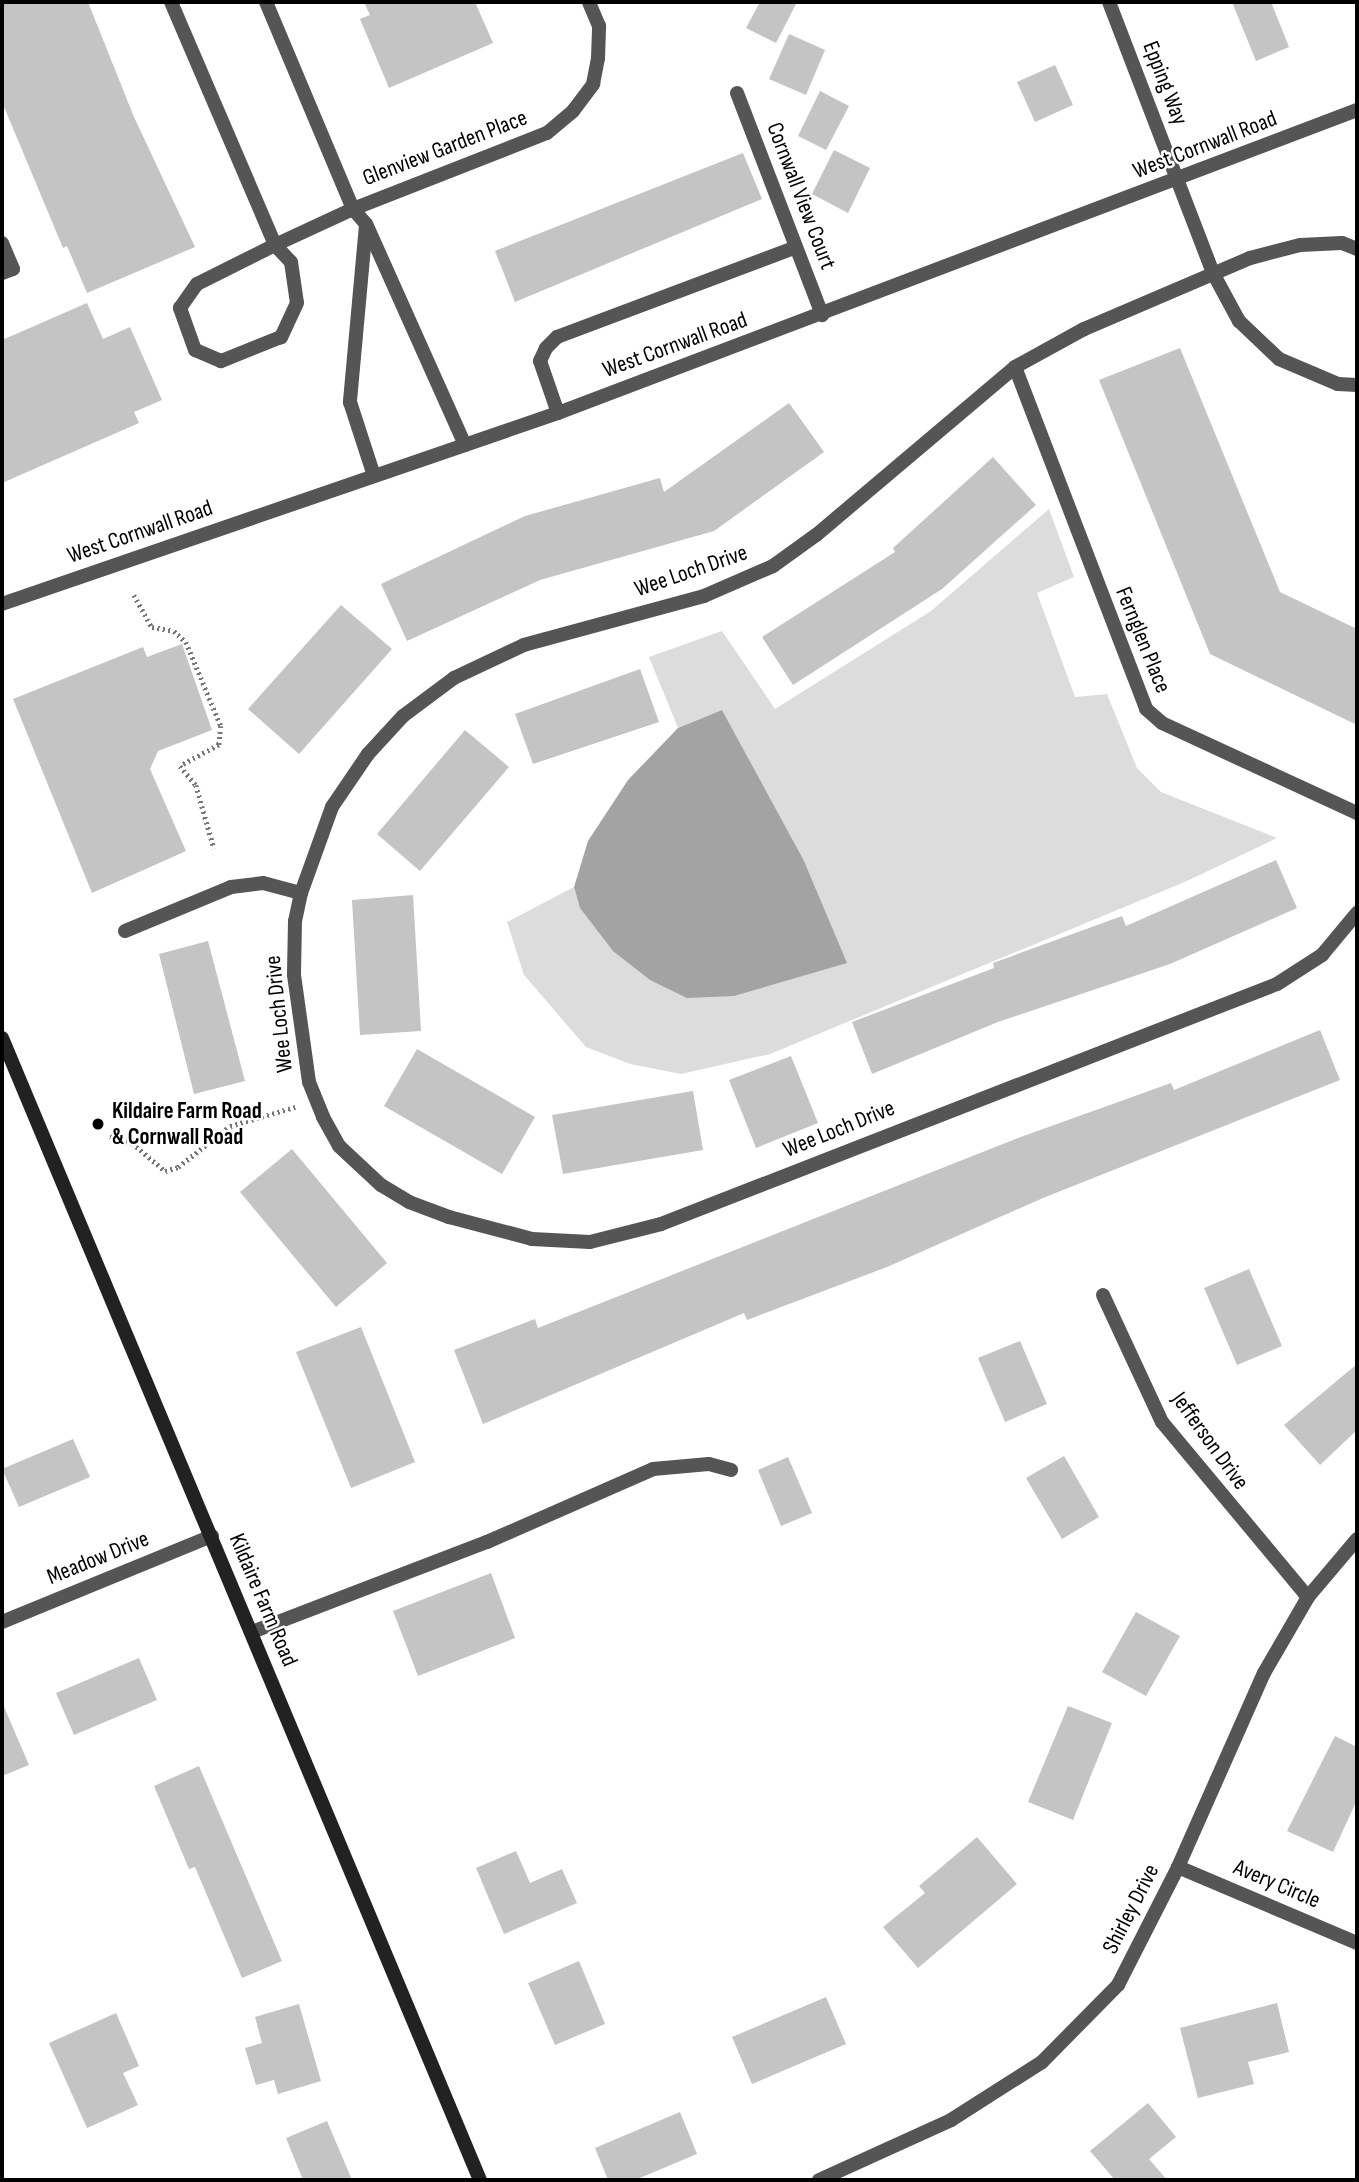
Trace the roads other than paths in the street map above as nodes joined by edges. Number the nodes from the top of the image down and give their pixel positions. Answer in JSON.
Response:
{"nodes":[{"id":1,"x":171,"y":2,"type":"edge"},
{"id":2,"x":266,"y":2,"type":"edge"},
{"id":3,"x":589,"y":2,"type":"edge"},
{"id":4,"x":1109,"y":2,"type":"edge"},
{"id":5,"x":737,"y":93,"type":"dead end"},
{"id":6,"x":1357,"y":110,"type":"edge"},
{"id":7,"x":1179,"y":180,"type":"junction"},
{"id":8,"x":353,"y":209,"type":"junction"},
{"id":9,"x":366,"y":224,"type":"junction"},
{"id":10,"x":2,"y":243,"type":"edge"},
{"id":11,"x":275,"y":245,"type":"junction"},
{"id":12,"x":796,"y":247,"type":"junction"},
{"id":13,"x":1357,"y":249,"type":"edge"},
{"id":14,"x":2,"y":273,"type":"edge"},
{"id":15,"x":1213,"y":273,"type":"junction"},
{"id":16,"x":822,"y":315,"type":"junction"},
{"id":17,"x":1014,"y":368,"type":"junction"},
{"id":18,"x":1357,"y":384,"type":"edge"},
{"id":19,"x":558,"y":413,"type":"junction"},
{"id":20,"x":466,"y":445,"type":"junction"},
{"id":21,"x":374,"y":476,"type":"junction"},
{"id":22,"x":2,"y":604,"type":"edge"},
{"id":23,"x":1357,"y":813,"type":"edge"},
{"id":24,"x":301,"y":893,"type":"junction"},
{"id":25,"x":1357,"y":913,"type":"edge"},
{"id":26,"x":125,"y":931,"type":"dead end"},
{"id":27,"x":2,"y":1038,"type":"edge"},
{"id":28,"x":1103,"y":1295,"type":"dead end"},
{"id":29,"x":731,"y":1470,"type":"dead end"},
{"id":30,"x":212,"y":1536,"type":"junction"},
{"id":31,"x":1357,"y":1539,"type":"edge"},
{"id":32,"x":1308,"y":1597,"type":"junction"},
{"id":33,"x":2,"y":1622,"type":"edge"},
{"id":34,"x":252,"y":1632,"type":"junction"},
{"id":35,"x":1178,"y":1867,"type":"junction"},
{"id":36,"x":1357,"y":1943,"type":"edge"},
{"id":37,"x":480,"y":2180,"type":"edge"},
{"id":38,"x":818,"y":2180,"type":"edge"}],
"edges":[{"from":1,"to":11,"type":"street"},
{"from":2,"to":8,"type":"street"},
{"from":3,"to":8,"type":"street","name":"Glenview Garden Place"},
{"from":4,"to":7,"type":"street","name":"Epping Way"},
{"from":5,"to":12,"type":"street","name":"Cornwall View Court"},
{"from":6,"to":7,"type":"street","name":"West Cornwall Road"},
{"from":7,"to":15,"type":"street","name":"Epping Way"},
{"from":7,"to":16,"type":"street","name":"West Cornwall Road"},
{"from":8,"to":9,"type":"street","name":"Glenview Garden Place"},
{"from":8,"to":11,"type":"street"},
{"from":9,"to":20,"type":"street","name":"Glenview Garden Place"},
{"from":9,"to":21,"type":"street"},
{"from":10,"to":14,"type":"street"},
{"from":11,"to":11,"type":"street"},
{"from":12,"to":16,"type":"street","name":"Cornwall View Court"},
{"from":12,"to":19,"type":"street"},
{"from":13,"to":15,"type":"street","name":"Wee Loch Drive"},
{"from":15,"to":17,"type":"street","name":"Wee Loch Drive"},
{"from":15,"to":18,"type":"street","name":"Epping Way"},
{"from":16,"to":19,"type":"street","name":"West Cornwall Road"},
{"from":17,"to":23,"type":"street","name":"Fernglen Place"},
{"from":17,"to":24,"type":"street","name":"Wee Loch Drive"},
{"from":19,"to":20,"type":"street","name":"West Cornwall Road"},
{"from":20,"to":21,"type":"street","name":"West Cornwall Road"},
{"from":21,"to":22,"type":"street","name":"West Cornwall Road"},
{"from":24,"to":25,"type":"street","name":"Wee Loch Drive"},
{"from":24,"to":26,"type":"street"},
{"from":27,"to":30,"type":"main road","name":"Kildaire Farm Road"},
{"from":28,"to":32,"type":"street","name":"Jefferson Drive"},
{"from":29,"to":34,"type":"street"},
{"from":30,"to":33,"type":"street","name":"Meadow Drive"},
{"from":30,"to":34,"type":"main road","name":"Kildaire Farm Road"},
{"from":31,"to":32,"type":"street","name":"Shirley Drive"},
{"from":32,"to":35,"type":"street","name":"Shirley Drive"},
{"from":34,"to":37,"type":"main road","name":"Kildaire Farm Road"},
{"from":35,"to":36,"type":"street","name":"Avery Circle"},
{"from":35,"to":38,"type":"street","name":"Shirley Drive"}]}
